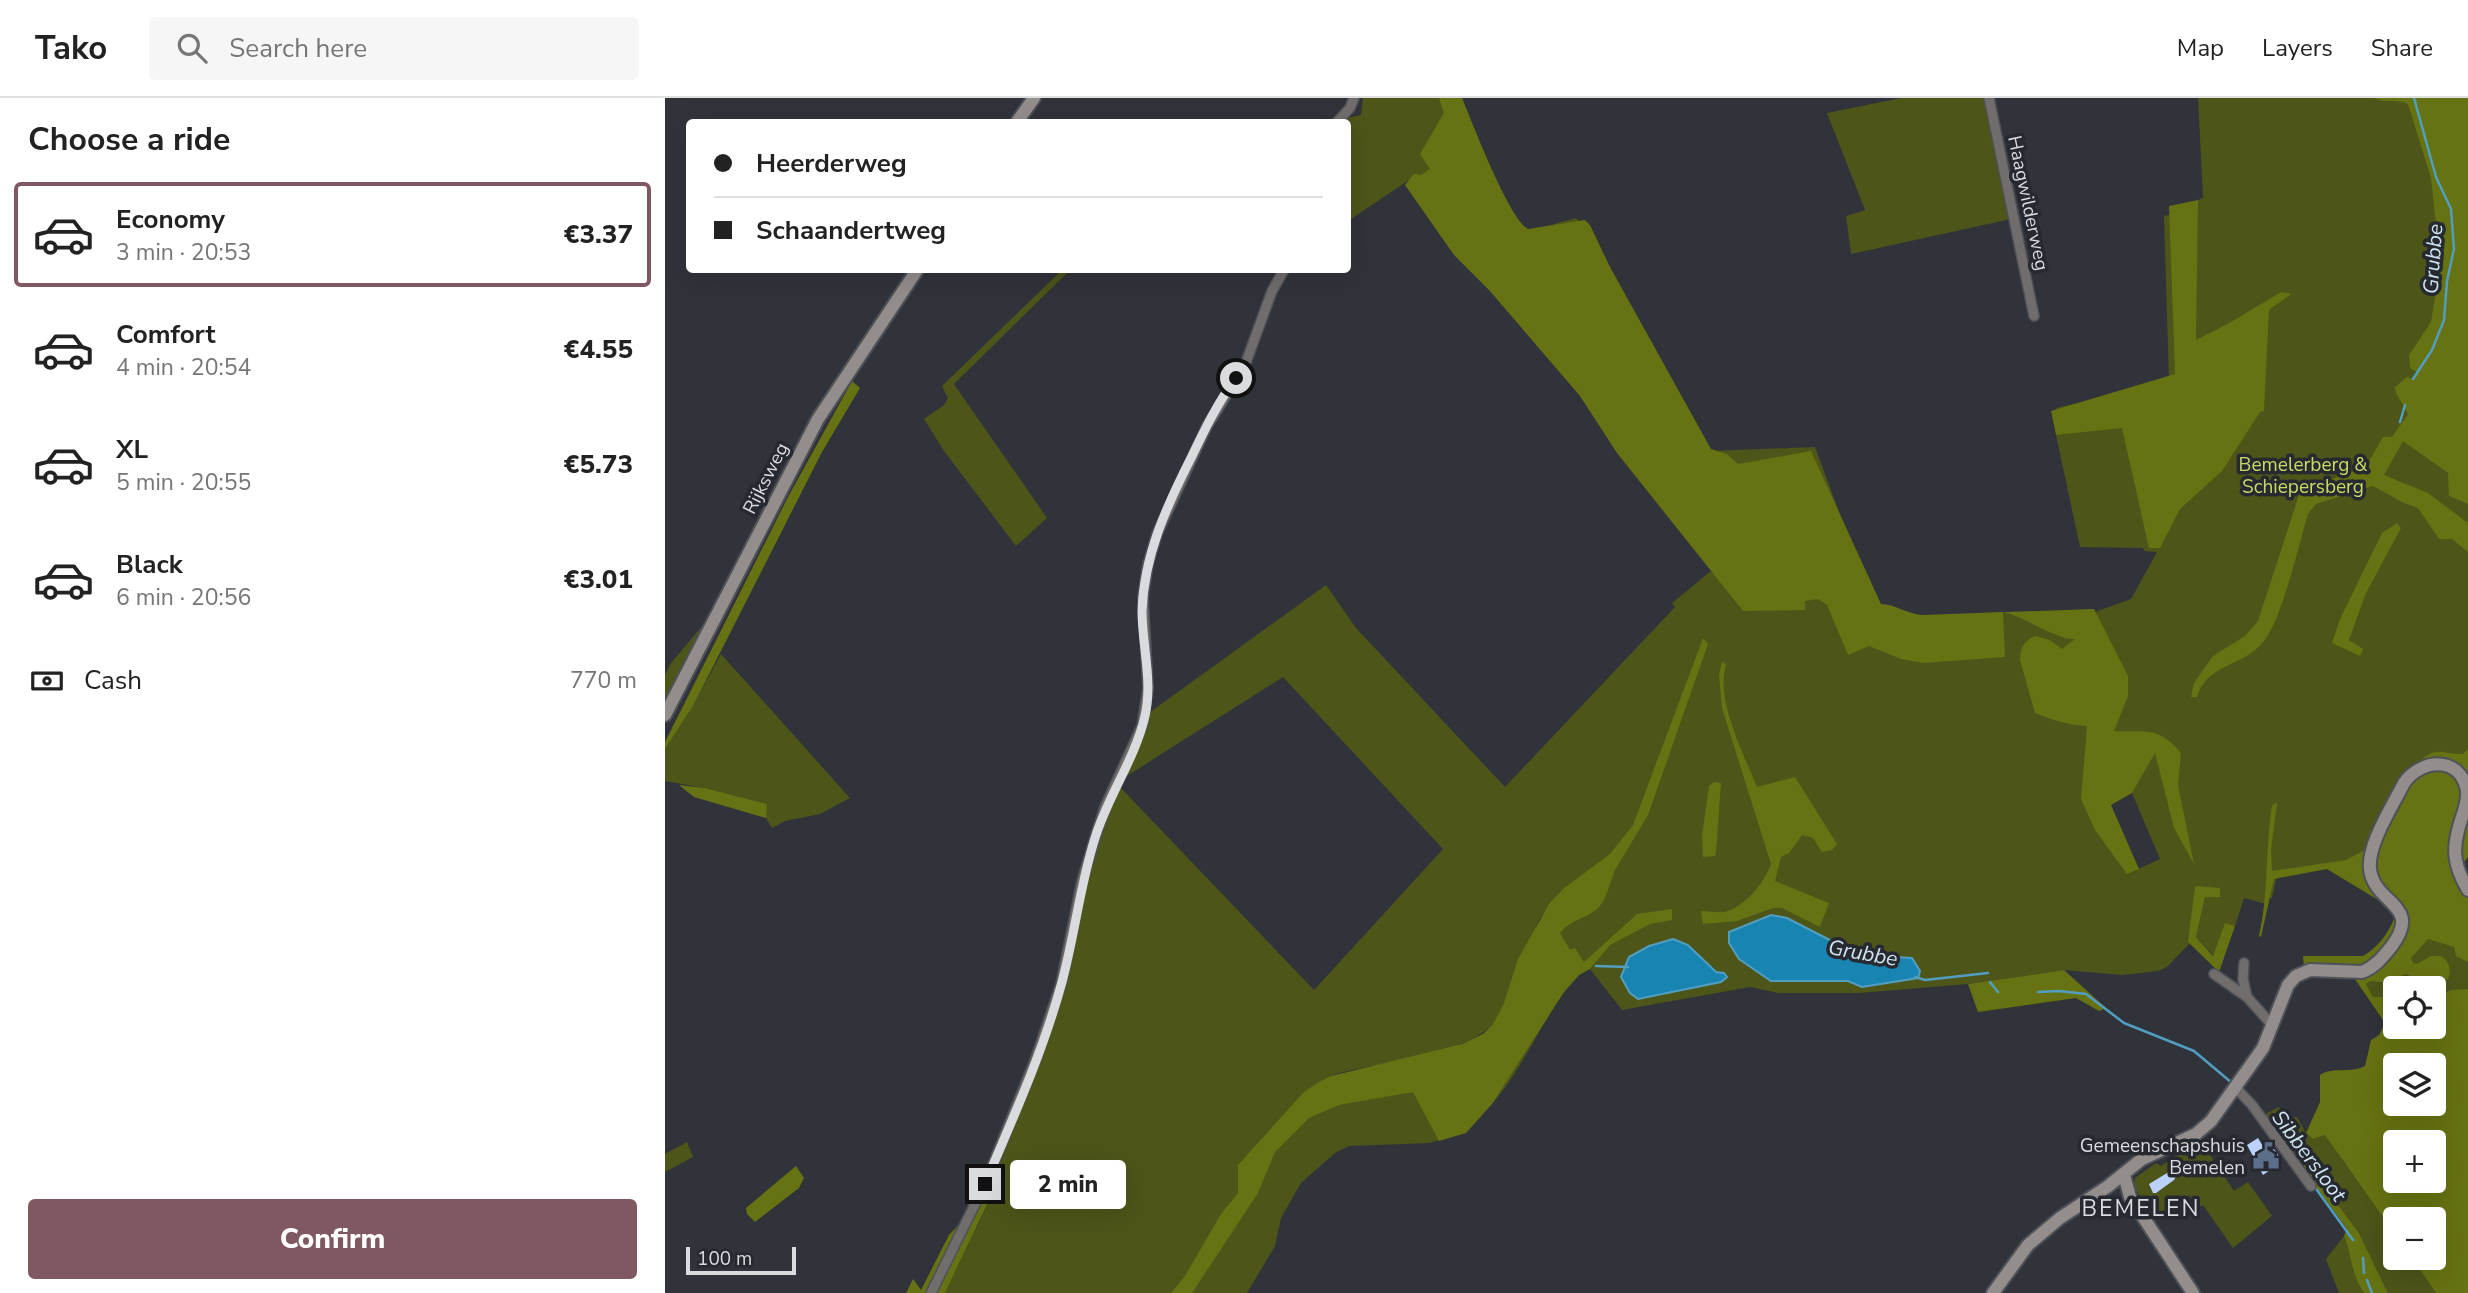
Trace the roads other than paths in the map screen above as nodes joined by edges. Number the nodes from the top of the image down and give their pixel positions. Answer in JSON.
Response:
{"nodes":[{"id":1,"x":1034,"y":98,"type":"edge"},
{"id":2,"x":1355,"y":98,"type":"edge"},
{"id":3,"x":1989,"y":98,"type":"edge"},
{"id":4,"x":1019,"y":119,"type":"edge"},
{"id":5,"x":1340,"y":119,"type":"edge"},
{"id":6,"x":915,"y":273,"type":"edge"},
{"id":7,"x":1282,"y":273,"type":"edge"},
{"id":8,"x":2034,"y":316,"type":"dead end"},
{"id":9,"x":665,"y":715,"type":"edge"},
{"id":10,"x":2468,"y":890,"type":"edge"},
{"id":11,"x":2244,"y":963,"type":"dead end"},
{"id":12,"x":2214,"y":974,"type":"dead end"},
{"id":13,"x":2247,"y":997,"type":"junction"},
{"id":14,"x":2273,"y":1026,"type":"junction"},
{"id":15,"x":2236,"y":1088,"type":"junction"},
{"id":16,"x":2124,"y":1175,"type":"junction"},
{"id":17,"x":2311,"y":1186,"type":"dead end"},
{"id":18,"x":2108,"y":1187,"type":"junction"},
{"id":19,"x":2130,"y":1197,"type":"junction"},
{"id":20,"x":931,"y":1293,"type":"edge"},
{"id":21,"x":1993,"y":1293,"type":"edge"},
{"id":22,"x":2193,"y":1293,"type":"edge"}],
"edges":[{"from":1,"to":4,"type":"street"},
{"from":2,"to":5,"type":"street"},
{"from":3,"to":8,"type":"street","name":"Haagwilderweg"},
{"from":6,"to":9,"type":"street","name":"Rijksweg"},
{"from":7,"to":20,"type":"street"},
{"from":10,"to":14,"type":"street"},
{"from":11,"to":13,"type":"street"},
{"from":12,"to":13,"type":"street"},
{"from":13,"to":14,"type":"street"},
{"from":14,"to":15,"type":"street"},
{"from":15,"to":16,"type":"street"},
{"from":15,"to":17,"type":"street"},
{"from":16,"to":18,"type":"street"},
{"from":16,"to":19,"type":"street"},
{"from":18,"to":19,"type":"street"},
{"from":18,"to":21,"type":"street"},
{"from":19,"to":22,"type":"street"}]}
